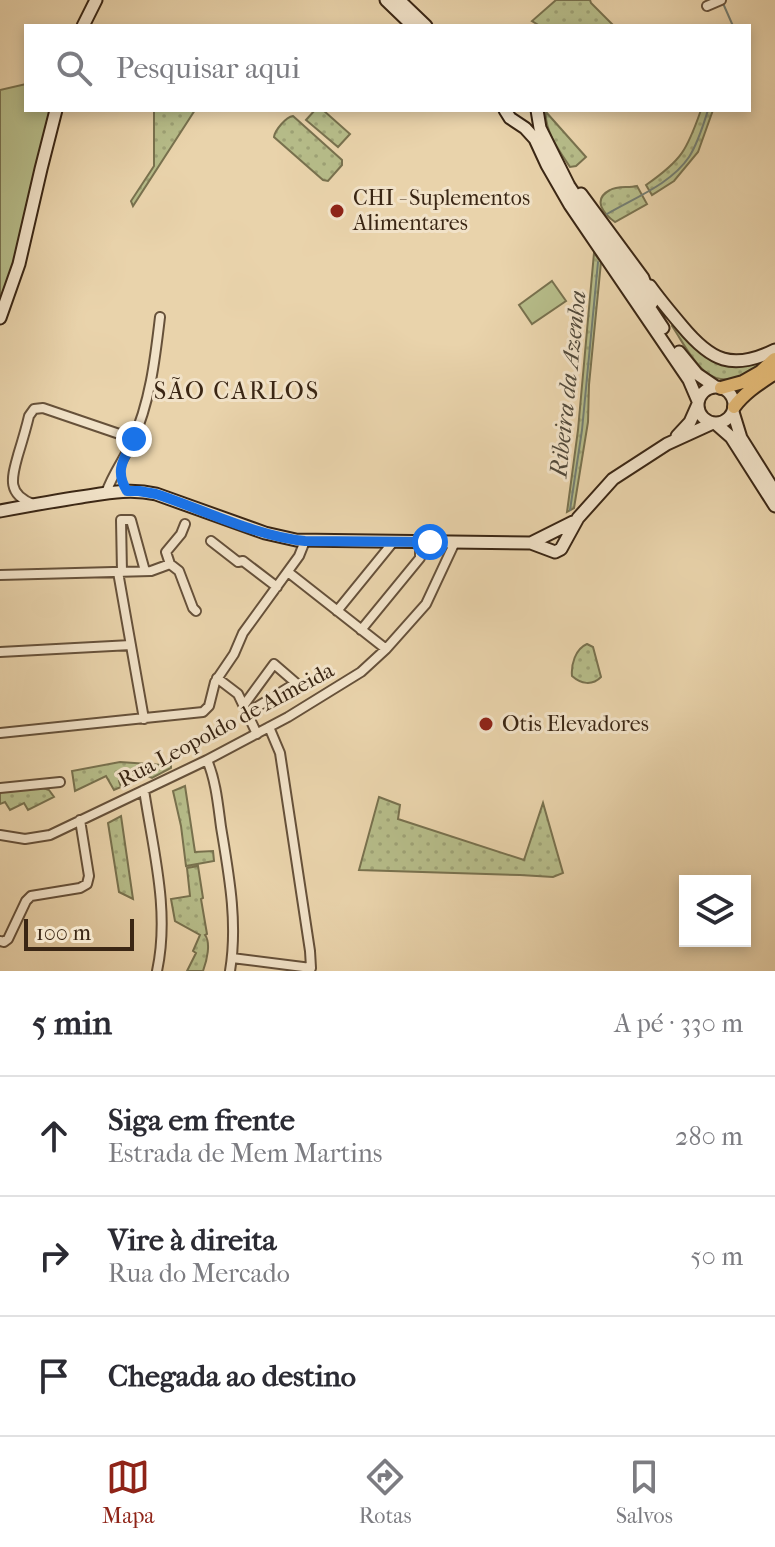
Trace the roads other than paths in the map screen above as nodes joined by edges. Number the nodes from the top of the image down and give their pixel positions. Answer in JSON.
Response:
{"nodes":[{"id":1,"x":96,"y":0,"type":"edge"},
{"id":2,"x":386,"y":0,"type":"edge"},
{"id":3,"x":399,"y":0,"type":"edge"},
{"id":4,"x":84,"y":24,"type":"edge"},
{"id":5,"x":411,"y":24,"type":"edge"},
{"id":6,"x":424,"y":24,"type":"edge"},
{"id":7,"x":56,"y":112,"type":"edge"},
{"id":8,"x":507,"y":112,"type":"edge"},
{"id":9,"x":535,"y":112,"type":"edge"},
{"id":10,"x":537,"y":112,"type":"edge"},
{"id":11,"x":514,"y":120,"type":"junction"},
{"id":12,"x":552,"y":154,"type":"junction"},
{"id":13,"x":643,"y":278,"type":"junction"},
{"id":14,"x":160,"y":317,"type":"dead end"},
{"id":15,"x":0,"y":318,"type":"edge"},
{"id":16,"x":661,"y":326,"type":"junction"},
{"id":17,"x":775,"y":350,"type":"edge"},
{"id":18,"x":773,"y":369,"type":"edge"},
{"id":19,"x":718,"y":387,"type":"junction"},
{"id":20,"x":698,"y":402,"type":"junction"},
{"id":21,"x":733,"y":410,"type":"junction"},
{"id":22,"x":714,"y":423,"type":"junction"},
{"id":23,"x":134,"y":439,"type":"junction"},
{"id":24,"x":667,"y":444,"type":"junction"},
{"id":25,"x":120,"y":466,"type":"junction"},
{"id":26,"x":127,"y":491,"type":"junction"},
{"id":27,"x":775,"y":492,"type":"edge"},
{"id":28,"x":106,"y":493,"type":"junction"},
{"id":29,"x":34,"y":504,"type":"junction"},
{"id":30,"x":775,"y":506,"type":"edge"},
{"id":31,"x":16,"y":508,"type":"junction"},
{"id":32,"x":0,"y":511,"type":"edge"},
{"id":33,"x":0,"y":518,"type":"edge"},
{"id":34,"x":578,"y":518,"type":"junction"},
{"id":35,"x":185,"y":524,"type":"dead end"},
{"id":36,"x":551,"y":532,"type":"junction"},
{"id":37,"x":211,"y":541,"type":"dead end"},
{"id":38,"x":305,"y":541,"type":"junction"},
{"id":39,"x":394,"y":541,"type":"junction"},
{"id":40,"x":420,"y":542,"type":"junction"},
{"id":41,"x":455,"y":542,"type":"junction"},
{"id":42,"x":564,"y":542,"type":"junction"},
{"id":43,"x":531,"y":543,"type":"junction"},
{"id":44,"x":547,"y":549,"type":"junction"},
{"id":45,"x":170,"y":564,"type":"junction"},
{"id":46,"x":148,"y":571,"type":"junction"},
{"id":47,"x":120,"y":572,"type":"junction"},
{"id":48,"x":288,"y":572,"type":"junction"},
{"id":49,"x":0,"y":575,"type":"edge"},
{"id":50,"x":277,"y":587,"type":"junction"},
{"id":51,"x":196,"y":611,"type":"dead end"},
{"id":52,"x":337,"y":611,"type":"junction"},
{"id":53,"x":361,"y":630,"type":"junction"},
{"id":54,"x":131,"y":645,"type":"junction"},
{"id":55,"x":386,"y":649,"type":"junction"},
{"id":56,"x":0,"y":652,"type":"edge"},
{"id":57,"x":217,"y":678,"type":"junction"},
{"id":58,"x":246,"y":709,"type":"junction"},
{"id":59,"x":144,"y":719,"type":"junction"},
{"id":60,"x":269,"y":727,"type":"junction"},
{"id":61,"x":0,"y":733,"type":"edge"},
{"id":62,"x":257,"y":734,"type":"junction"},
{"id":63,"x":207,"y":760,"type":"junction"},
{"id":64,"x":60,"y":782,"type":"dead end"},
{"id":65,"x":0,"y":788,"type":"edge"},
{"id":66,"x":144,"y":790,"type":"junction"},
{"id":67,"x":80,"y":820,"type":"junction"},
{"id":68,"x":0,"y":835,"type":"edge"},
{"id":69,"x":0,"y":941,"type":"edge"},
{"id":70,"x":232,"y":958,"type":"junction"},
{"id":71,"x":311,"y":970,"type":"edge"},
{"id":72,"x":157,"y":971,"type":"edge"},
{"id":73,"x":230,"y":971,"type":"edge"}],
"edges":[{"from":1,"to":4,"type":"street"},
{"from":2,"to":5,"type":"street"},
{"from":3,"to":6,"type":"street"},
{"from":7,"to":15,"type":"street"},
{"from":8,"to":11,"type":"street"},
{"from":9,"to":11,"type":"street"},
{"from":10,"to":12,"type":"street"},
{"from":11,"to":20,"type":"street"},
{"from":12,"to":13,"type":"street"},
{"from":12,"to":16,"type":"street"},
{"from":13,"to":16,"type":"street"},
{"from":13,"to":17,"type":"street"},
{"from":14,"to":23,"type":"street"},
{"from":16,"to":19,"type":"street"},
{"from":18,"to":19,"type":"main road"},
{"from":18,"to":21,"type":"main road"},
{"from":19,"to":20,"type":"street"},
{"from":19,"to":21,"type":"street"},
{"from":20,"to":22,"type":"street"},
{"from":20,"to":24,"type":"street"},
{"from":21,"to":22,"type":"street"},
{"from":21,"to":27,"type":"street"},
{"from":22,"to":24,"type":"street"},
{"from":22,"to":30,"type":"street"},
{"from":23,"to":25,"type":"street"},
{"from":23,"to":29,"type":"street"},
{"from":24,"to":34,"type":"street"},
{"from":25,"to":26,"type":"street"},
{"from":25,"to":28,"type":"street"},
{"from":26,"to":28,"type":"street"},
{"from":26,"to":38,"type":"street"},
{"from":28,"to":29,"type":"street"},
{"from":29,"to":31,"type":"street"},
{"from":31,"to":32,"type":"street"},
{"from":31,"to":33,"type":"street"},
{"from":34,"to":36,"type":"street"},
{"from":34,"to":42,"type":"street"},
{"from":35,"to":45,"type":"street"},
{"from":36,"to":42,"type":"street"},
{"from":36,"to":43,"type":"street"},
{"from":36,"to":44,"type":"street"},
{"from":37,"to":50,"type":"street"},
{"from":38,"to":39,"type":"street"},
{"from":38,"to":48,"type":"street"},
{"from":39,"to":40,"type":"street"},
{"from":39,"to":52,"type":"street"},
{"from":40,"to":41,"type":"street"},
{"from":40,"to":53,"type":"street"},
{"from":41,"to":43,"type":"street"},
{"from":41,"to":55,"type":"street","name":"Rua Leopoldo de Almeida"},
{"from":42,"to":44,"type":"street"},
{"from":43,"to":44,"type":"street"},
{"from":45,"to":46,"type":"street"},
{"from":45,"to":51,"type":"street"},
{"from":46,"to":47,"type":"street"},
{"from":46,"to":47,"type":"street"},
{"from":47,"to":49,"type":"street"},
{"from":47,"to":54,"type":"street"},
{"from":48,"to":50,"type":"street"},
{"from":48,"to":52,"type":"street"},
{"from":50,"to":57,"type":"street"},
{"from":52,"to":53,"type":"street"},
{"from":53,"to":55,"type":"street"},
{"from":54,"to":56,"type":"street"},
{"from":54,"to":59,"type":"street"},
{"from":55,"to":60,"type":"street","name":"Rua Leopoldo de Almeida"},
{"from":57,"to":58,"type":"street"},
{"from":57,"to":59,"type":"street"},
{"from":58,"to":58,"type":"street"},
{"from":58,"to":62,"type":"street"},
{"from":59,"to":61,"type":"street"},
{"from":60,"to":62,"type":"street","name":"Rua Leopoldo de Almeida"},
{"from":60,"to":71,"type":"street"},
{"from":62,"to":63,"type":"street","name":"Rua Leopoldo de Almeida"},
{"from":63,"to":66,"type":"street","name":"Rua Leopoldo de Almeida"},
{"from":63,"to":70,"type":"street"},
{"from":64,"to":65,"type":"street"},
{"from":66,"to":67,"type":"street","name":"Rua Leopoldo de Almeida"},
{"from":66,"to":72,"type":"street"},
{"from":67,"to":68,"type":"street","name":"Rua Leopoldo de Almeida"},
{"from":67,"to":69,"type":"street"},
{"from":70,"to":71,"type":"street"},
{"from":70,"to":73,"type":"street"}]}
